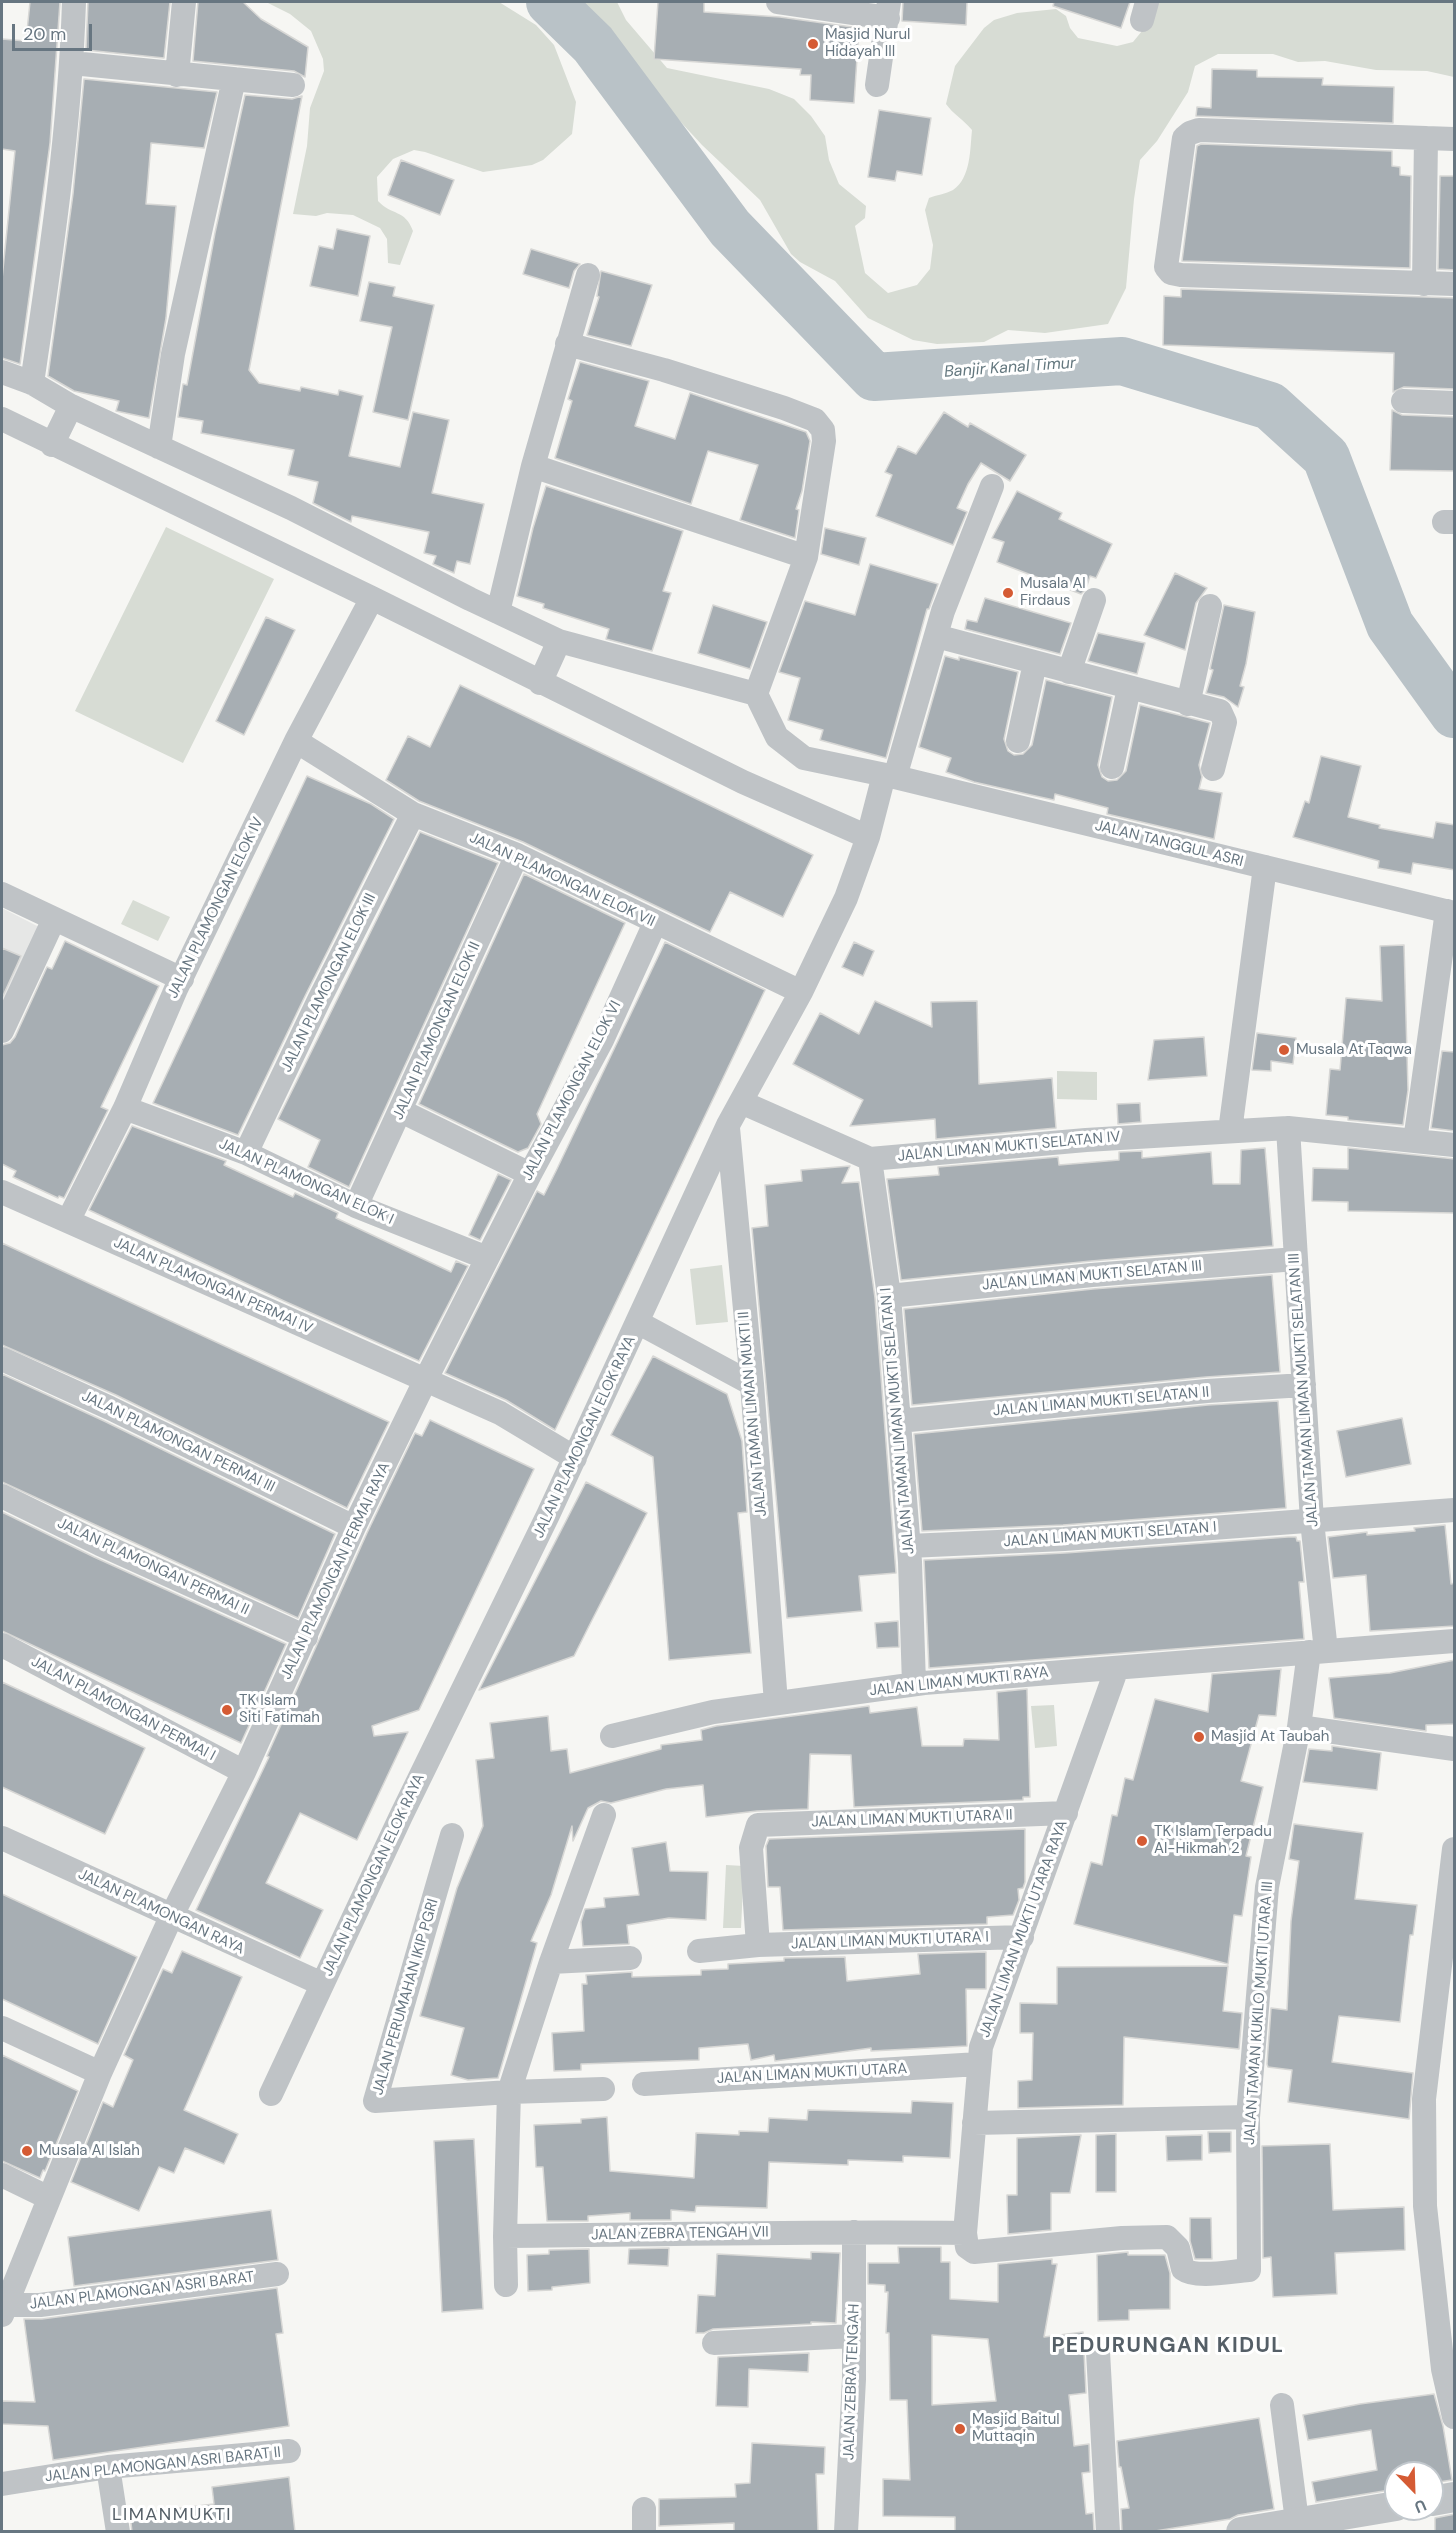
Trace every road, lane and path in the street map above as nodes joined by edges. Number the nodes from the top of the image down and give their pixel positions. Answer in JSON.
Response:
{"nodes":[{"id":1,"x":74,"y":2,"type":"edge"},
{"id":2,"x":184,"y":2,"type":"edge"},
{"id":3,"x":778,"y":2,"type":"edge"},
{"id":4,"x":888,"y":10,"type":"edge"},
{"id":5,"x":72,"y":63,"type":"junction"},
{"id":6,"x":177,"y":75,"type":"junction"},
{"id":7,"x":234,"y":80,"type":"junction"},
{"id":8,"x":293,"y":85,"type":"dead end"},
{"id":9,"x":877,"y":85,"type":"dead end"},
{"id":10,"x":1426,"y":138,"type":"junction"},
{"id":11,"x":1455,"y":139,"type":"edge"},
{"id":12,"x":588,"y":275,"type":"dead end"},
{"id":13,"x":1424,"y":284,"type":"junction"},
{"id":14,"x":1455,"y":284,"type":"edge"},
{"id":15,"x":567,"y":344,"type":"junction"},
{"id":16,"x":2,"y":372,"type":"edge"},
{"id":17,"x":32,"y":383,"type":"junction"},
{"id":18,"x":1403,"y":401,"type":"dead end"},
{"id":19,"x":1455,"y":402,"type":"edge"},
{"id":20,"x":71,"y":405,"type":"junction"},
{"id":21,"x":2,"y":419,"type":"edge"},
{"id":22,"x":52,"y":445,"type":"junction"},
{"id":23,"x":159,"y":447,"type":"junction"},
{"id":24,"x":533,"y":466,"type":"junction"},
{"id":25,"x":992,"y":486,"type":"dead end"},
{"id":26,"x":806,"y":557,"type":"junction"},
{"id":27,"x":372,"y":598,"type":"junction"},
{"id":28,"x":1094,"y":600,"type":"dead end"},
{"id":29,"x":1210,"y":606,"type":"dead end"},
{"id":30,"x":498,"y":612,"type":"junction"},
{"id":31,"x":936,"y":636,"type":"junction"},
{"id":32,"x":559,"y":641,"type":"junction"},
{"id":33,"x":1035,"y":663,"type":"junction"},
{"id":34,"x":1069,"y":672,"type":"junction"},
{"id":35,"x":540,"y":683,"type":"junction"},
{"id":36,"x":1128,"y":688,"type":"junction"},
{"id":37,"x":756,"y":694,"type":"junction"},
{"id":38,"x":1188,"y":704,"type":"junction"},
{"id":39,"x":296,"y":741,"type":"junction"},
{"id":40,"x":1018,"y":741,"type":"dead end"},
{"id":41,"x":1112,"y":767,"type":"dead end"},
{"id":42,"x":1214,"y":769,"type":"dead end"},
{"id":43,"x":890,"y":776,"type":"junction"},
{"id":44,"x":413,"y":814,"type":"junction"},
{"id":45,"x":868,"y":837,"type":"junction"},
{"id":46,"x":517,"y":855,"type":"junction"},
{"id":47,"x":1265,"y":867,"type":"junction"},
{"id":48,"x":2,"y":894,"type":"edge"},
{"id":49,"x":1451,"y":912,"type":"edge"},
{"id":50,"x":54,"y":919,"type":"junction"},
{"id":51,"x":655,"y":923,"type":"junction"},
{"id":52,"x":182,"y":979,"type":"junction"},
{"id":53,"x":801,"y":992,"type":"junction"},
{"id":54,"x":2,"y":1031,"type":"edge"},
{"id":55,"x":741,"y":1102,"type":"junction"},
{"id":56,"x":125,"y":1108,"type":"junction"},
{"id":57,"x":401,"y":1111,"type":"junction"},
{"id":58,"x":728,"y":1125,"type":"junction"},
{"id":59,"x":1288,"y":1128,"type":"junction"},
{"id":60,"x":1230,"y":1131,"type":"junction"},
{"id":61,"x":1415,"y":1141,"type":"junction"},
{"id":62,"x":1455,"y":1145,"type":"edge"},
{"id":63,"x":246,"y":1153,"type":"junction"},
{"id":64,"x":870,"y":1159,"type":"junction"},
{"id":65,"x":530,"y":1174,"type":"junction"},
{"id":66,"x":2,"y":1192,"type":"edge"},
{"id":67,"x":356,"y":1206,"type":"junction"},
{"id":68,"x":68,"y":1221,"type":"junction"},
{"id":69,"x":487,"y":1258,"type":"junction"},
{"id":70,"x":1296,"y":1258,"type":"junction"},
{"id":71,"x":889,"y":1296,"type":"junction"},
{"id":72,"x":639,"y":1323,"type":"junction"},
{"id":73,"x":2,"y":1359,"type":"edge"},
{"id":74,"x":424,"y":1381,"type":"junction"},
{"id":75,"x":752,"y":1384,"type":"junction"},
{"id":76,"x":1304,"y":1385,"type":"junction"},
{"id":77,"x":899,"y":1421,"type":"junction"},
{"id":78,"x":575,"y":1458,"type":"junction"},
{"id":79,"x":2,"y":1496,"type":"edge"},
{"id":80,"x":1455,"y":1510,"type":"edge"},
{"id":81,"x":1312,"y":1521,"type":"junction"},
{"id":82,"x":354,"y":1527,"type":"junction"},
{"id":83,"x":909,"y":1546,"type":"junction"},
{"id":84,"x":306,"y":1637,"type":"junction"},
{"id":85,"x":1455,"y":1641,"type":"edge"},
{"id":86,"x":2,"y":1645,"type":"edge"},
{"id":87,"x":1318,"y":1652,"type":"junction"},
{"id":88,"x":1117,"y":1668,"type":"junction"},
{"id":89,"x":914,"y":1684,"type":"junction"},
{"id":90,"x":776,"y":1703,"type":"junction"},
{"id":91,"x":1299,"y":1726,"type":"junction"},
{"id":92,"x":612,"y":1736,"type":"dead end"},
{"id":93,"x":1455,"y":1749,"type":"edge"},
{"id":94,"x":244,"y":1772,"type":"junction"},
{"id":95,"x":1066,"y":1813,"type":"junction"},
{"id":96,"x":604,"y":1815,"type":"dead end"},
{"id":97,"x":452,"y":1834,"type":"dead end"},
{"id":98,"x":2,"y":1838,"type":"edge"},
{"id":99,"x":1455,"y":1850,"type":"edge"},
{"id":100,"x":171,"y":1917,"type":"junction"},
{"id":101,"x":1022,"y":1937,"type":"junction"},
{"id":102,"x":758,"y":1945,"type":"junction"},
{"id":103,"x":699,"y":1951,"type":"dead end"},
{"id":104,"x":630,"y":1958,"type":"dead end"},
{"id":105,"x":551,"y":1962,"type":"junction"},
{"id":106,"x":322,"y":1984,"type":"junction"},
{"id":107,"x":2,"y":2028,"type":"edge"},
{"id":108,"x":979,"y":2064,"type":"junction"},
{"id":109,"x":100,"y":2073,"type":"junction"},
{"id":110,"x":644,"y":2084,"type":"dead end"},
{"id":111,"x":603,"y":2089,"type":"dead end"},
{"id":112,"x":509,"y":2092,"type":"junction"},
{"id":113,"x":271,"y":2094,"type":"dead end"},
{"id":114,"x":1248,"y":2117,"type":"junction"},
{"id":115,"x":974,"y":2123,"type":"junction"},
{"id":116,"x":2,"y":2175,"type":"edge"},
{"id":117,"x":49,"y":2198,"type":"junction"},
{"id":118,"x":854,"y":2232,"type":"junction"},
{"id":119,"x":965,"y":2233,"type":"junction"},
{"id":120,"x":505,"y":2236,"type":"junction"},
{"id":121,"x":277,"y":2274,"type":"dead end"},
{"id":122,"x":506,"y":2284,"type":"dead end"},
{"id":123,"x":4,"y":2310,"type":"edge"},
{"id":124,"x":854,"y":2336,"type":"junction"},
{"id":125,"x":714,"y":2343,"type":"dead end"},
{"id":126,"x":1098,"y":2352,"type":"dead end"},
{"id":127,"x":1282,"y":2405,"type":"dead end"},
{"id":128,"x":1455,"y":2417,"type":"edge"},
{"id":129,"x":289,"y":2451,"type":"dead end"},
{"id":130,"x":108,"y":2468,"type":"junction"},
{"id":131,"x":2,"y":2484,"type":"edge"},
{"id":132,"x":1384,"y":2508,"type":"edge"},
{"id":133,"x":1297,"y":2521,"type":"junction"},
{"id":134,"x":118,"y":2532,"type":"edge"},
{"id":135,"x":846,"y":2532,"type":"edge"},
{"id":136,"x":1108,"y":2532,"type":"edge"},
{"id":137,"x":1241,"y":2532,"type":"edge"}],
"edges":[{"from":1,"to":5,"type":"street"},
{"from":2,"to":6,"type":"street"},
{"from":3,"to":4,"type":"street"},
{"from":4,"to":9,"type":"street"},
{"from":5,"to":6,"type":"street"},
{"from":5,"to":17,"type":"street"},
{"from":6,"to":7,"type":"street"},
{"from":7,"to":8,"type":"street"},
{"from":7,"to":23,"type":"street"},
{"from":10,"to":11,"type":"street"},
{"from":10,"to":13,"type":"street"},
{"from":10,"to":13,"type":"street"},
{"from":12,"to":15,"type":"street"},
{"from":13,"to":14,"type":"street"},
{"from":15,"to":24,"type":"street"},
{"from":15,"to":26,"type":"street"},
{"from":16,"to":17,"type":"street"},
{"from":17,"to":20,"type":"street"},
{"from":18,"to":19,"type":"street"},
{"from":20,"to":22,"type":"street"},
{"from":20,"to":23,"type":"street"},
{"from":21,"to":22,"type":"street"},
{"from":22,"to":27,"type":"street"},
{"from":23,"to":30,"type":"street"},
{"from":24,"to":26,"type":"street"},
{"from":24,"to":30,"type":"street"},
{"from":25,"to":31,"type":"street","name":"JALAN PLAMONGAN ELOK RAYA"},
{"from":26,"to":37,"type":"street"},
{"from":27,"to":35,"type":"street"},
{"from":27,"to":39,"type":"street","name":"JALAN PLAMONGAN ELOK IV"},
{"from":28,"to":34,"type":"street"},
{"from":29,"to":38,"type":"street"},
{"from":30,"to":32,"type":"street"},
{"from":31,"to":33,"type":"street"},
{"from":31,"to":43,"type":"street","name":"JALAN PLAMONGAN ELOK RAYA"},
{"from":32,"to":35,"type":"street"},
{"from":32,"to":37,"type":"street"},
{"from":33,"to":34,"type":"street"},
{"from":33,"to":40,"type":"street"},
{"from":34,"to":36,"type":"street"},
{"from":35,"to":45,"type":"street"},
{"from":36,"to":38,"type":"street"},
{"from":36,"to":41,"type":"street"},
{"from":37,"to":43,"type":"street","name":"JALAN TANGGUL ASRI"},
{"from":38,"to":42,"type":"street"},
{"from":39,"to":44,"type":"street","name":"JALAN PLAMONGAN ELOK VII"},
{"from":39,"to":52,"type":"street","name":"JALAN PLAMONGAN ELOK IV"},
{"from":43,"to":45,"type":"street","name":"JALAN PLAMONGAN ELOK RAYA"},
{"from":43,"to":47,"type":"street","name":"JALAN TANGGUL ASRI"},
{"from":44,"to":46,"type":"street","name":"JALAN PLAMONGAN ELOK VII"},
{"from":44,"to":63,"type":"street","name":"JALAN PLAMONGAN ELOK III"},
{"from":45,"to":53,"type":"street","name":"JALAN PLAMONGAN ELOK RAYA"},
{"from":46,"to":51,"type":"street","name":"JALAN PLAMONGAN ELOK VII"},
{"from":46,"to":57,"type":"street","name":"JALAN PLAMONGAN ELOK II"},
{"from":47,"to":49,"type":"street","name":"JALAN TANGGUL ASRI"},
{"from":47,"to":60,"type":"street"},
{"from":48,"to":50,"type":"street"},
{"from":49,"to":61,"type":"street"},
{"from":50,"to":52,"type":"street"},
{"from":50,"to":54,"type":"street"},
{"from":51,"to":53,"type":"street","name":"JALAN PLAMONGAN ELOK VII"},
{"from":51,"to":65,"type":"street","name":"JALAN PLAMONGAN ELOK VI"},
{"from":52,"to":56,"type":"street","name":"JALAN PLAMONGAN ELOK IV"},
{"from":53,"to":55,"type":"street","name":"JALAN PLAMONGAN ELOK RAYA"},
{"from":55,"to":58,"type":"street","name":"JALAN PLAMONGAN ELOK RAYA"},
{"from":55,"to":64,"type":"street","name":"JALAN LIMAN MUKTI SELATAN IV"},
{"from":56,"to":63,"type":"street","name":"JALAN PLAMONGAN ELOK I"},
{"from":56,"to":68,"type":"street","name":"JALAN PLAMONGAN ELOK IV"},
{"from":57,"to":65,"type":"street"},
{"from":57,"to":67,"type":"street","name":"JALAN PLAMONGAN ELOK II"},
{"from":58,"to":72,"type":"street","name":"JALAN PLAMONGAN ELOK RAYA"},
{"from":58,"to":75,"type":"street","name":"JALAN TAMAN LIMAN MUKTI II"},
{"from":59,"to":60,"type":"street","name":"JALAN LIMAN MUKTI SELATAN IV"},
{"from":59,"to":61,"type":"street","name":"JALAN LIMAN MUKTI SELATAN IV"},
{"from":59,"to":70,"type":"street","name":"JALAN TAMAN LIMAN MUKTI SELATAN III"},
{"from":60,"to":64,"type":"street","name":"JALAN LIMAN MUKTI SELATAN IV"},
{"from":61,"to":62,"type":"street","name":"JALAN LIMAN MUKTI SELATAN IV"},
{"from":63,"to":67,"type":"street","name":"JALAN PLAMONGAN ELOK I"},
{"from":64,"to":71,"type":"street","name":"JALAN TAMAN LIMAN MUKTI SELATAN I"},
{"from":65,"to":69,"type":"street","name":"JALAN PLAMONGAN ELOK VI"},
{"from":66,"to":68,"type":"street","name":"JALAN PLAMONGAN PERMAI IV"},
{"from":67,"to":69,"type":"street","name":"JALAN PLAMONGAN ELOK I"},
{"from":68,"to":74,"type":"street","name":"JALAN PLAMONGAN PERMAI IV"},
{"from":69,"to":74,"type":"street","name":"JALAN PLAMONGAN PERMAI RAYA"},
{"from":70,"to":71,"type":"street","name":"JALAN LIMAN MUKTI SELATAN III"},
{"from":70,"to":76,"type":"street","name":"JALAN TAMAN LIMAN MUKTI SELATAN III"},
{"from":71,"to":77,"type":"street","name":"JALAN TAMAN LIMAN MUKTI SELATAN I"},
{"from":72,"to":75,"type":"street"},
{"from":72,"to":78,"type":"street","name":"JALAN PLAMONGAN ELOK RAYA"},
{"from":73,"to":82,"type":"street","name":"JALAN PLAMONGAN PERMAI III"},
{"from":74,"to":78,"type":"street","name":"JALAN PLAMONGAN PERMAI IV"},
{"from":74,"to":82,"type":"street","name":"JALAN PLAMONGAN PERMAI RAYA"},
{"from":75,"to":90,"type":"street","name":"JALAN TAMAN LIMAN MUKTI II"},
{"from":76,"to":77,"type":"street","name":"JALAN LIMAN MUKTI SELATAN II"},
{"from":76,"to":81,"type":"street","name":"JALAN TAMAN LIMAN MUKTI SELATAN III"},
{"from":77,"to":83,"type":"street","name":"JALAN TAMAN LIMAN MUKTI SELATAN I"},
{"from":78,"to":106,"type":"street","name":"JALAN PLAMONGAN ELOK RAYA"},
{"from":79,"to":84,"type":"street","name":"JALAN PLAMONGAN PERMAI II"},
{"from":80,"to":81,"type":"street","name":"JALAN LIMAN MUKTI SELATAN I"},
{"from":81,"to":83,"type":"street","name":"JALAN LIMAN MUKTI SELATAN I"},
{"from":81,"to":87,"type":"street","name":"JALAN TAMAN LIMAN MUKTI SELATAN III"},
{"from":82,"to":84,"type":"street","name":"JALAN PLAMONGAN PERMAI RAYA"},
{"from":83,"to":89,"type":"street","name":"JALAN TAMAN LIMAN MUKTI SELATAN I"},
{"from":84,"to":94,"type":"street","name":"JALAN PLAMONGAN PERMAI RAYA"},
{"from":85,"to":87,"type":"street","name":"JALAN LIMAN MUKTI RAYA"},
{"from":86,"to":94,"type":"street","name":"JALAN PLAMONGAN PERMAI I"},
{"from":87,"to":88,"type":"street","name":"JALAN LIMAN MUKTI RAYA"},
{"from":87,"to":91,"type":"street","name":"JALAN TAMAN KUKILO MUKTI UTARA III"},
{"from":88,"to":89,"type":"street","name":"JALAN LIMAN MUKTI RAYA"},
{"from":88,"to":95,"type":"street","name":"JALAN LIMAN MUKTI UTARA RAYA"},
{"from":89,"to":90,"type":"street","name":"JALAN LIMAN MUKTI RAYA"},
{"from":90,"to":92,"type":"street","name":"JALAN LIMAN MUKTI RAYA"},
{"from":91,"to":93,"type":"street"},
{"from":91,"to":114,"type":"street","name":"JALAN TAMAN KUKILO MUKTI UTARA III"},
{"from":94,"to":100,"type":"street","name":"JALAN PLAMONGAN PERMAI RAYA"},
{"from":95,"to":101,"type":"street","name":"JALAN LIMAN MUKTI UTARA RAYA"},
{"from":95,"to":102,"type":"street","name":"JALAN LIMAN MUKTI UTARA II"},
{"from":96,"to":105,"type":"street"},
{"from":97,"to":112,"type":"street","name":"JALAN PERUMAHAN IKIP PGRI"},
{"from":98,"to":100,"type":"street","name":"JALAN PLAMONGAN RAYA"},
{"from":99,"to":128,"type":"street"},
{"from":100,"to":106,"type":"street","name":"JALAN PLAMONGAN RAYA"},
{"from":100,"to":109,"type":"street","name":"JALAN PLAMONGAN PERMAI RAYA"},
{"from":101,"to":102,"type":"street","name":"JALAN LIMAN MUKTI UTARA I"},
{"from":101,"to":108,"type":"street","name":"JALAN LIMAN MUKTI UTARA RAYA"},
{"from":102,"to":103,"type":"street","name":"JALAN LIMAN MUKTI UTARA I"},
{"from":104,"to":105,"type":"street"},
{"from":105,"to":112,"type":"street"},
{"from":106,"to":113,"type":"street","name":"JALAN PLAMONGAN ELOK RAYA"},
{"from":107,"to":109,"type":"street"},
{"from":108,"to":110,"type":"street","name":"JALAN LIMAN MUKTI UTARA"},
{"from":108,"to":115,"type":"street","name":"JALAN LIMAN MUKTI UTARA RAYA"},
{"from":109,"to":117,"type":"street","name":"JALAN PLAMONGAN PERMAI RAYA"},
{"from":111,"to":112,"type":"street","name":"JALAN PERUMAHAN IKIP PGRI"},
{"from":112,"to":120,"type":"street"},
{"from":114,"to":115,"type":"street"},
{"from":114,"to":119,"type":"street","name":"JALAN TAMAN KUKILO MUKTI UTARA III"},
{"from":115,"to":119,"type":"street","name":"JALAN LIMAN MUKTI UTARA RAYA"},
{"from":116,"to":117,"type":"street"},
{"from":117,"to":123,"type":"street","name":"JALAN PLAMONGAN PERMAI RAYA"},
{"from":118,"to":119,"type":"street","name":"JALAN ZEBRA TENGAH VII"},
{"from":118,"to":120,"type":"street","name":"JALAN ZEBRA TENGAH VII"},
{"from":118,"to":124,"type":"street","name":"JALAN ZEBRA TENGAH"},
{"from":120,"to":122,"type":"street"},
{"from":121,"to":123,"type":"street","name":"JALAN PLAMONGAN ASRI BARAT"},
{"from":124,"to":125,"type":"street"},
{"from":124,"to":135,"type":"street","name":"JALAN ZEBRA TENGAH"},
{"from":126,"to":136,"type":"street"},
{"from":127,"to":133,"type":"street"},
{"from":129,"to":130,"type":"street","name":"JALAN PLAMONGAN ASRI BARAT II"},
{"from":130,"to":131,"type":"street","name":"JALAN PLAMONGAN ASRI BARAT II"},
{"from":130,"to":134,"type":"street"},
{"from":132,"to":133,"type":"street"},
{"from":133,"to":137,"type":"street"}]}
